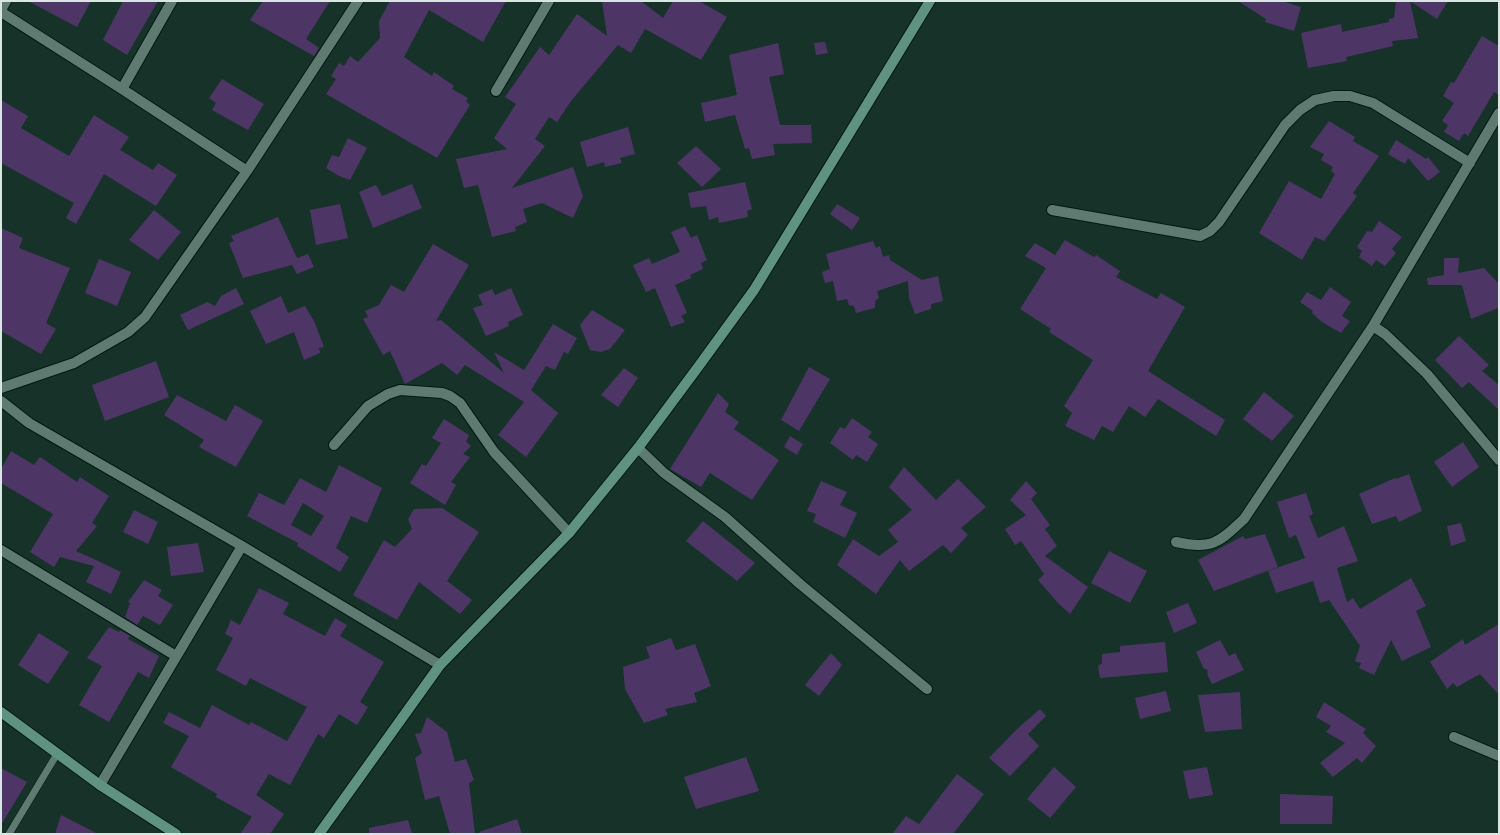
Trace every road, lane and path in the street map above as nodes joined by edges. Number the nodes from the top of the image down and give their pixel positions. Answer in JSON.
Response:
{"nodes":[{"id":1,"x":6,"y":1,"type":"edge"},
{"id":2,"x":172,"y":1,"type":"edge"},
{"id":3,"x":358,"y":1,"type":"edge"},
{"id":4,"x":549,"y":1,"type":"edge"},
{"id":5,"x":930,"y":1,"type":"edge"},
{"id":6,"x":1,"y":11,"type":"edge"},
{"id":7,"x":122,"y":89,"type":"junction"},
{"id":8,"x":496,"y":91,"type":"dead end"},
{"id":9,"x":1499,"y":113,"type":"edge"},
{"id":10,"x":1470,"y":163,"type":"junction"},
{"id":11,"x":247,"y":171,"type":"junction"},
{"id":12,"x":1052,"y":210,"type":"dead end"},
{"id":13,"x":1372,"y":326,"type":"junction"},
{"id":14,"x":1,"y":388,"type":"edge"},
{"id":15,"x":1,"y":401,"type":"edge"},
{"id":16,"x":334,"y":445,"type":"dead end"},
{"id":17,"x":638,"y":448,"type":"junction"},
{"id":18,"x":1499,"y":460,"type":"edge"},
{"id":19,"x":569,"y":533,"type":"junction"},
{"id":20,"x":1176,"y":542,"type":"dead end"},
{"id":21,"x":242,"y":546,"type":"junction"},
{"id":22,"x":1,"y":550,"type":"edge"},
{"id":23,"x":176,"y":656,"type":"junction"},
{"id":24,"x":440,"y":665,"type":"junction"},
{"id":25,"x":927,"y":689,"type":"dead end"},
{"id":26,"x":1,"y":712,"type":"edge"},
{"id":27,"x":1454,"y":736,"type":"dead end"},
{"id":28,"x":57,"y":754,"type":"junction"},
{"id":29,"x":1499,"y":756,"type":"edge"},
{"id":30,"x":100,"y":785,"type":"junction"},
{"id":31,"x":9,"y":834,"type":"edge"},
{"id":32,"x":176,"y":834,"type":"edge"},
{"id":33,"x":319,"y":834,"type":"edge"}],
"edges":[{"from":1,"to":6,"type":"street"},
{"from":2,"to":7,"type":"street"},
{"from":3,"to":11,"type":"street"},
{"from":4,"to":8,"type":"street"},
{"from":5,"to":17,"type":"street"},
{"from":6,"to":7,"type":"street"},
{"from":7,"to":11,"type":"street"},
{"from":9,"to":10,"type":"street"},
{"from":10,"to":12,"type":"street"},
{"from":10,"to":13,"type":"street"},
{"from":11,"to":14,"type":"street"},
{"from":13,"to":18,"type":"street"},
{"from":13,"to":20,"type":"street"},
{"from":15,"to":21,"type":"street"},
{"from":16,"to":19,"type":"street"},
{"from":17,"to":19,"type":"street"},
{"from":17,"to":25,"type":"street"},
{"from":19,"to":24,"type":"street"},
{"from":21,"to":23,"type":"street"},
{"from":21,"to":24,"type":"street"},
{"from":22,"to":23,"type":"street"},
{"from":23,"to":30,"type":"street"},
{"from":24,"to":33,"type":"street"},
{"from":26,"to":28,"type":"street"},
{"from":27,"to":29,"type":"street"},
{"from":28,"to":30,"type":"street"},
{"from":28,"to":31,"type":"lane"},
{"from":30,"to":32,"type":"street"}]}
